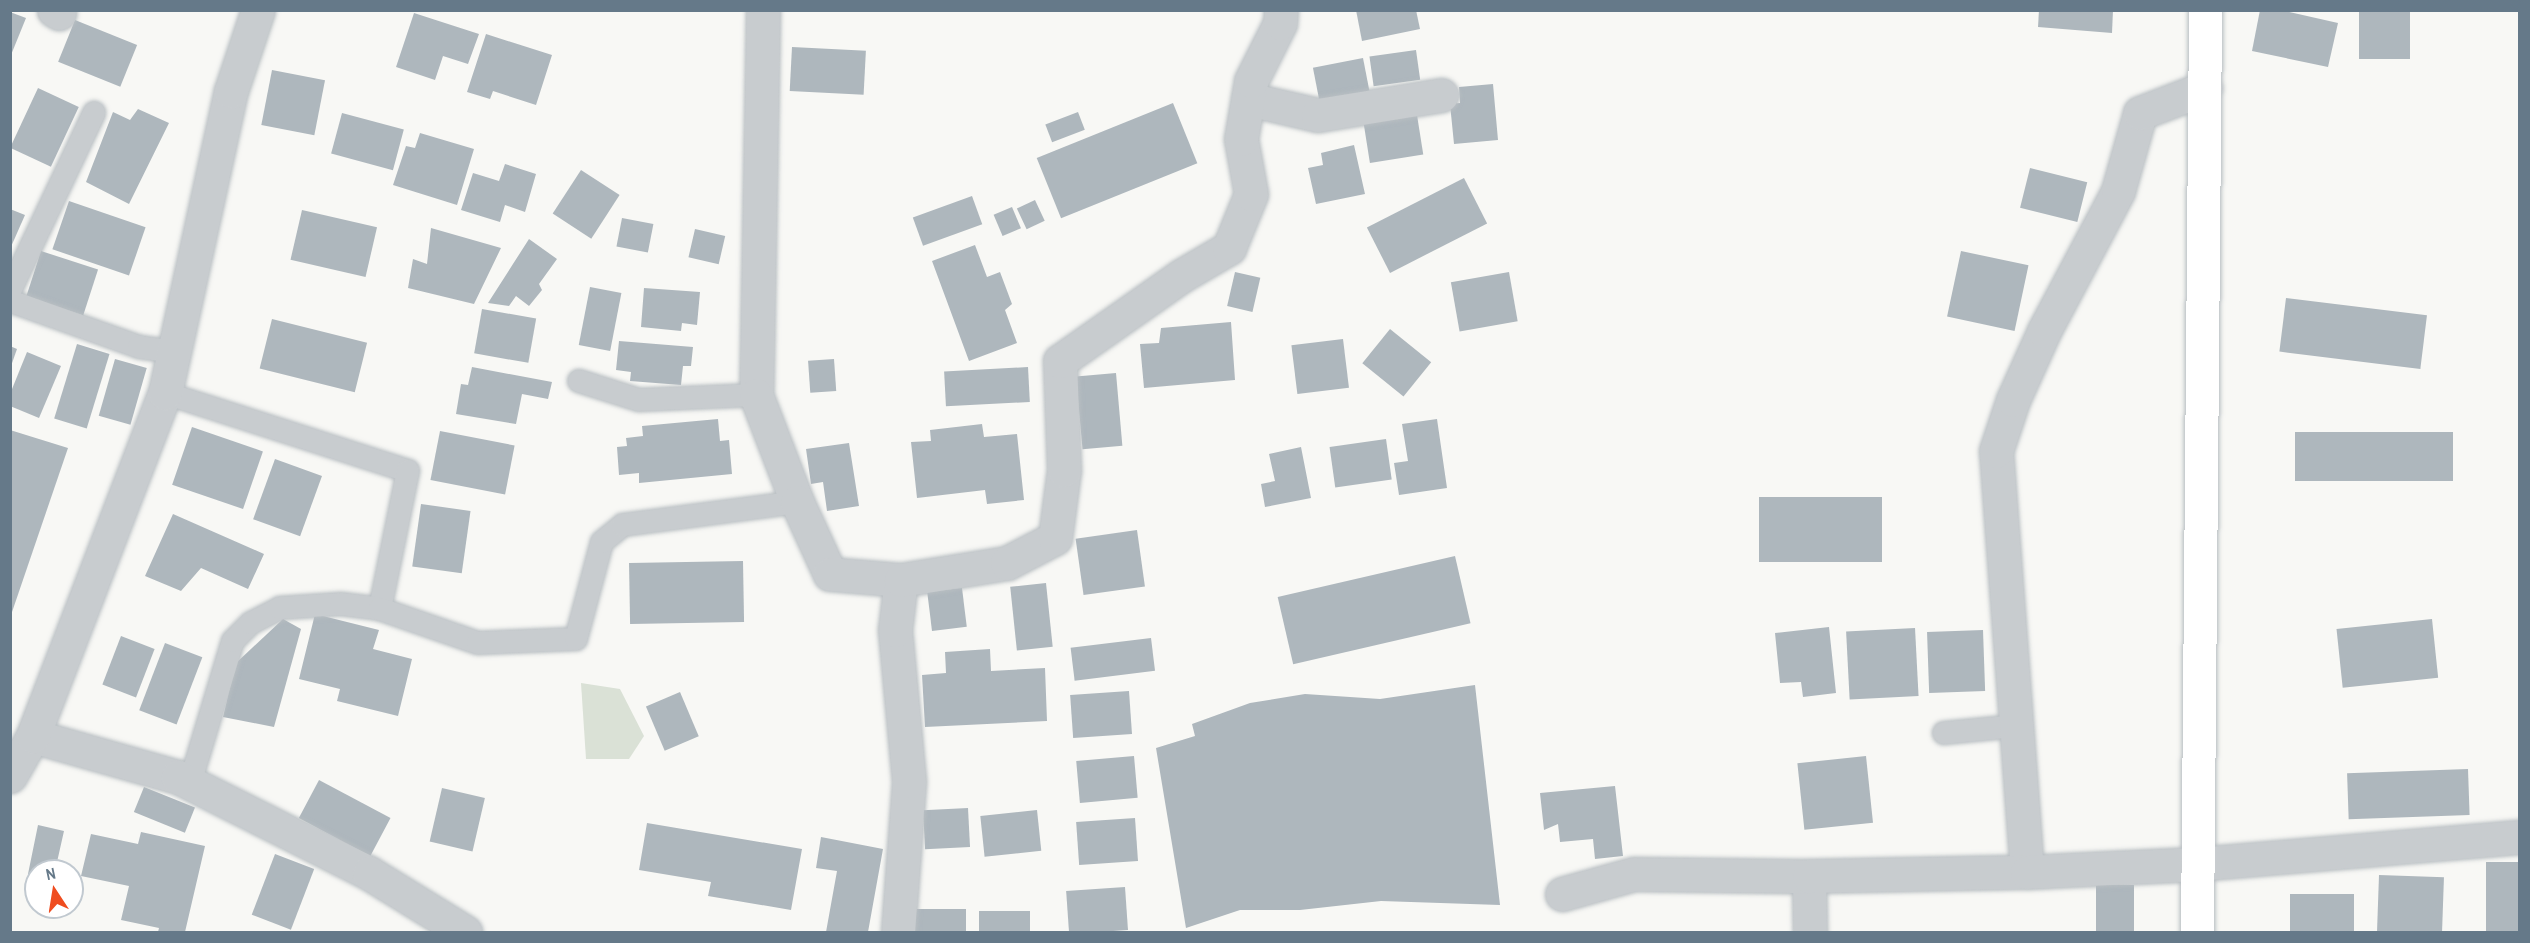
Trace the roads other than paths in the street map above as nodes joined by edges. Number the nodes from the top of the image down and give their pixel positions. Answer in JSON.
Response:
{"nodes":[{"id":1,"x":258,"y":10,"type":"edge"},
{"id":2,"x":763,"y":10,"type":"edge"},
{"id":3,"x":1281,"y":10,"type":"edge"},
{"id":4,"x":2205,"y":10,"type":"edge"},
{"id":5,"x":2205,"y":88,"type":"junction"},
{"id":6,"x":1441,"y":95,"type":"dead end"},
{"id":7,"x":1248,"y":99,"type":"junction"},
{"id":8,"x":94,"y":113,"type":"dead end"},
{"id":9,"x":10,"y":291,"type":"edge"},
{"id":10,"x":10,"y":301,"type":"edge"},
{"id":11,"x":175,"y":352,"type":"junction"},
{"id":12,"x":579,"y":381,"type":"dead end"},
{"id":13,"x":165,"y":393,"type":"junction"},
{"id":14,"x":756,"y":395,"type":"junction"},
{"id":15,"x":797,"y":502,"type":"junction"},
{"id":16,"x":901,"y":579,"type":"junction"},
{"id":17,"x":380,"y":609,"type":"junction"},
{"id":18,"x":2016,"y":726,"type":"junction"},
{"id":19,"x":1944,"y":733,"type":"dead end"},
{"id":20,"x":33,"y":736,"type":"junction"},
{"id":21,"x":11,"y":770,"type":"edge"},
{"id":22,"x":190,"y":783,"type":"junction"},
{"id":23,"x":2520,"y":837,"type":"edge"},
{"id":24,"x":2197,"y":864,"type":"junction"},
{"id":25,"x":2027,"y":872,"type":"junction"},
{"id":26,"x":1809,"y":876,"type":"junction"},
{"id":27,"x":1562,"y":894,"type":"dead end"},
{"id":28,"x":465,"y":933,"type":"edge"},
{"id":29,"x":898,"y":933,"type":"edge"},
{"id":30,"x":1810,"y":933,"type":"edge"},
{"id":31,"x":2197,"y":933,"type":"edge"}],
"edges":[{"from":1,"to":11,"type":"street"},
{"from":2,"to":14,"type":"street"},
{"from":3,"to":7,"type":"street"},
{"from":4,"to":5,"type":"street"},
{"from":5,"to":18,"type":"street"},
{"from":5,"to":24,"type":"street"},
{"from":6,"to":7,"type":"street"},
{"from":7,"to":16,"type":"street"},
{"from":8,"to":9,"type":"lane"},
{"from":10,"to":11,"type":"lane"},
{"from":11,"to":13,"type":"street"},
{"from":12,"to":14,"type":"lane"},
{"from":13,"to":17,"type":"lane"},
{"from":13,"to":20,"type":"street"},
{"from":14,"to":15,"type":"street"},
{"from":15,"to":16,"type":"street"},
{"from":15,"to":17,"type":"lane"},
{"from":16,"to":29,"type":"street"},
{"from":17,"to":22,"type":"lane"},
{"from":18,"to":19,"type":"lane"},
{"from":18,"to":25,"type":"street"},
{"from":20,"to":21,"type":"street"},
{"from":20,"to":22,"type":"street"},
{"from":22,"to":28,"type":"street"},
{"from":23,"to":24,"type":"street"},
{"from":24,"to":25,"type":"street"},
{"from":24,"to":31,"type":"street"},
{"from":25,"to":26,"type":"street"},
{"from":26,"to":27,"type":"street"},
{"from":26,"to":30,"type":"street"}]}
